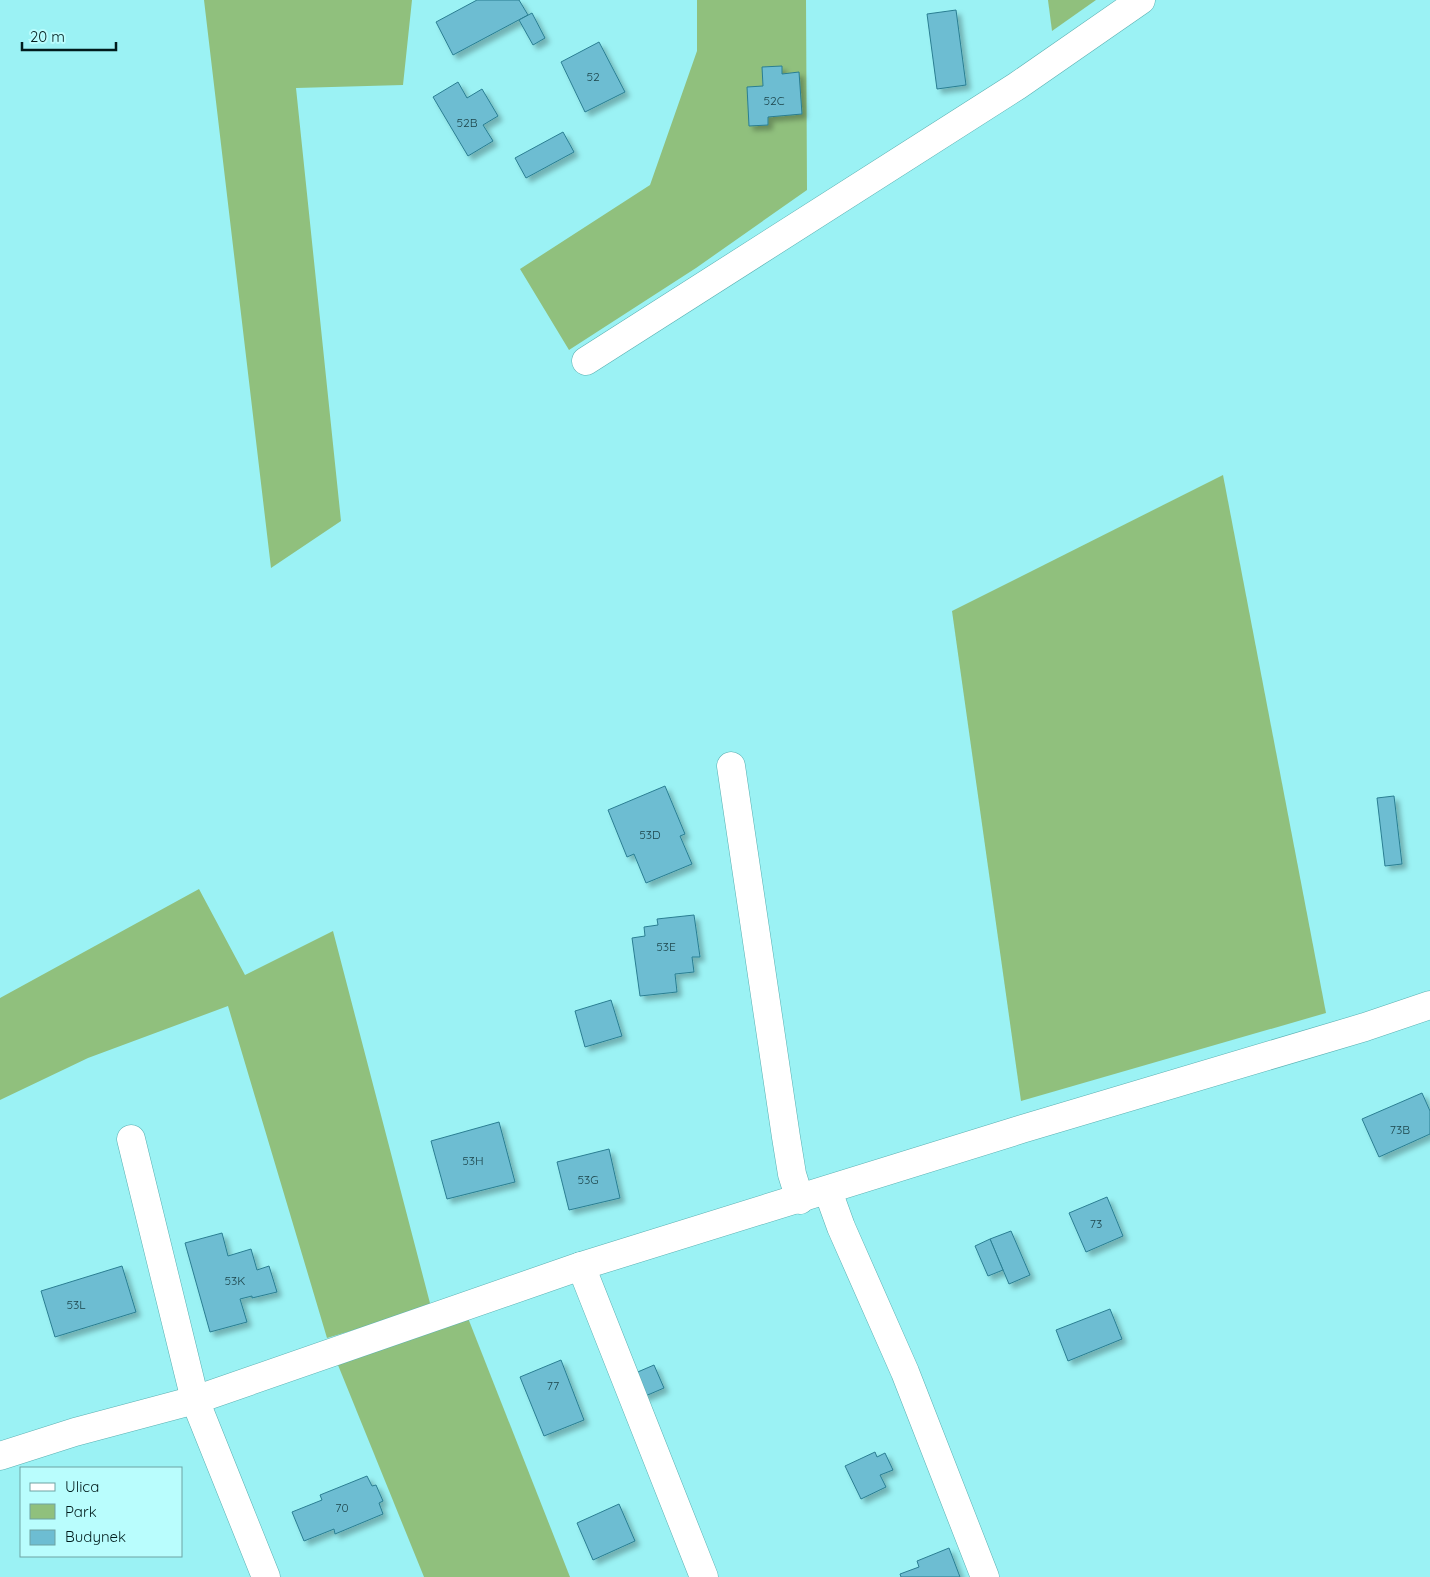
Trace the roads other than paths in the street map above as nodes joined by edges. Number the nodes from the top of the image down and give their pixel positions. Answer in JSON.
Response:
{"nodes":[{"id":1,"x":1142,"y":0,"type":"edge"},
{"id":2,"x":586,"y":361,"type":"dead end"},
{"id":3,"x":730,"y":766,"type":"dead end"},
{"id":4,"x":1430,"y":1005,"type":"edge"},
{"id":5,"x":131,"y":1139,"type":"dead end"},
{"id":6,"x":828,"y":1191,"type":"junction"},
{"id":7,"x":800,"y":1200,"type":"junction"},
{"id":8,"x":581,"y":1266,"type":"junction"},
{"id":9,"x":195,"y":1400,"type":"junction"},
{"id":10,"x":0,"y":1456,"type":"edge"},
{"id":11,"x":266,"y":1577,"type":"edge"},
{"id":12,"x":704,"y":1577,"type":"edge"},
{"id":13,"x":985,"y":1577,"type":"edge"}],
"edges":[{"from":1,"to":2,"type":"street"},
{"from":3,"to":7,"type":"street"},
{"from":4,"to":6,"type":"street"},
{"from":5,"to":9,"type":"street"},
{"from":6,"to":7,"type":"street"},
{"from":6,"to":13,"type":"street"},
{"from":7,"to":8,"type":"street"},
{"from":8,"to":9,"type":"street"},
{"from":8,"to":12,"type":"street"},
{"from":9,"to":10,"type":"street"},
{"from":9,"to":11,"type":"street"}]}
